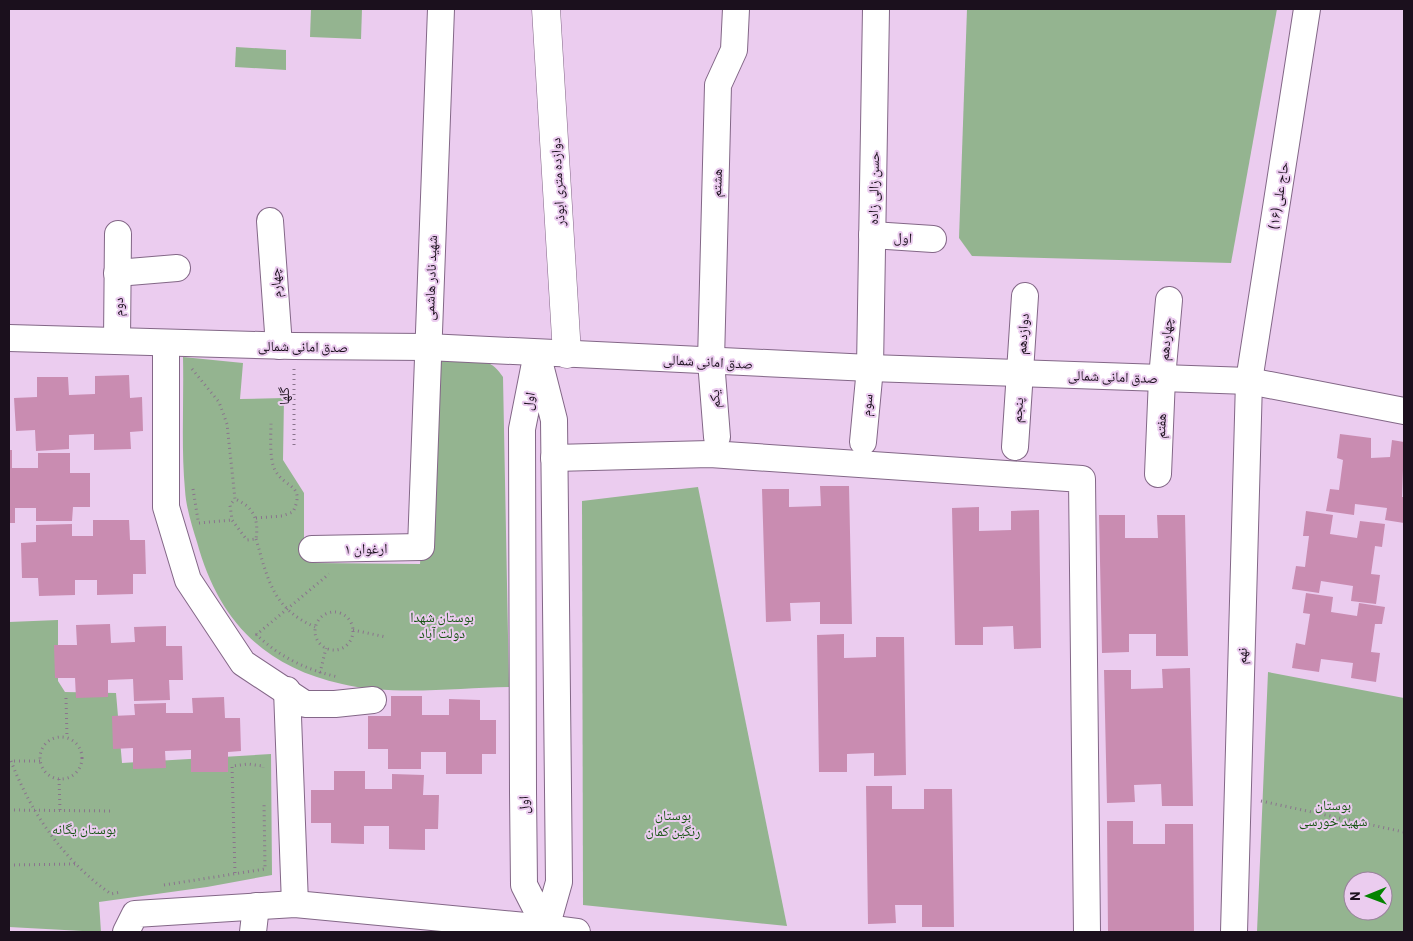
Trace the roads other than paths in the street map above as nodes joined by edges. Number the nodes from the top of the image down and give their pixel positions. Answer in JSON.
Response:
{"nodes":[{"id":1,"x":441,"y":9,"type":"edge"},
{"id":2,"x":546,"y":9,"type":"edge"},
{"id":3,"x":736,"y":9,"type":"edge"},
{"id":4,"x":876,"y":9,"type":"edge"},
{"id":5,"x":1306,"y":9,"type":"edge"},
{"id":6,"x":270,"y":220,"type":"dead end"},
{"id":7,"x":118,"y":234,"type":"dead end"},
{"id":8,"x":872,"y":235,"type":"junction"},
{"id":9,"x":933,"y":239,"type":"dead end"},
{"id":10,"x":177,"y":268,"type":"dead end"},
{"id":11,"x":117,"y":272,"type":"junction"},
{"id":12,"x":1025,"y":296,"type":"dead end"},
{"id":13,"x":1169,"y":300,"type":"dead end"},
{"id":14,"x":9,"y":338,"type":"edge"},
{"id":15,"x":117,"y":341,"type":"junction"},
{"id":16,"x":166,"y":343,"type":"junction"},
{"id":17,"x":287,"y":346,"type":"junction"},
{"id":18,"x":427,"y":347,"type":"junction"},
{"id":19,"x":537,"y":352,"type":"junction"},
{"id":20,"x":567,"y":354,"type":"junction"},
{"id":21,"x":711,"y":361,"type":"junction"},
{"id":22,"x":870,"y":368,"type":"junction"},
{"id":23,"x":1020,"y":373,"type":"junction"},
{"id":24,"x":1162,"y":378,"type":"junction"},
{"id":25,"x":1249,"y":381,"type":"junction"},
{"id":26,"x":1404,"y":411,"type":"edge"},
{"id":27,"x":717,"y":437,"type":"dead end"},
{"id":28,"x":863,"y":442,"type":"dead end"},
{"id":29,"x":1015,"y":447,"type":"dead end"},
{"id":30,"x":554,"y":458,"type":"junction"},
{"id":31,"x":1158,"y":474,"type":"dead end"},
{"id":32,"x":421,"y":547,"type":"joint"},
{"id":33,"x":312,"y":549,"type":"dead end"},
{"id":34,"x":287,"y":690,"type":"junction"},
{"id":35,"x":372,"y":700,"type":"dead end"},
{"id":36,"x":295,"y":904,"type":"junction"},
{"id":37,"x":256,"y":906,"type":"junction"},
{"id":38,"x":549,"y":930,"type":"edge"},
{"id":39,"x":126,"y":932,"type":"edge"},
{"id":40,"x":253,"y":932,"type":"edge"},
{"id":41,"x":577,"y":932,"type":"edge"},
{"id":42,"x":1087,"y":932,"type":"edge"},
{"id":43,"x":1234,"y":932,"type":"edge"}],
"edges":[{"from":1,"to":18,"type":"street","name":"شهید نادر هاشمی"},
{"from":2,"to":20,"type":"street","name":"دوازده متری ابوذر"},
{"from":3,"to":21,"type":"street","name":"هشتم"},
{"from":4,"to":8,"type":"street","name":"حسن زالی زاده"},
{"from":5,"to":25,"type":"street","name":"حاج علی (۱۶)"},
{"from":6,"to":17,"type":"street","name":"چهارم"},
{"from":7,"to":11,"type":"street","name":"دوم"},
{"from":8,"to":9,"type":"street","name":"اول"},
{"from":8,"to":22,"type":"street","name":"حسن زالی زاده"},
{"from":10,"to":11,"type":"street"},
{"from":11,"to":15,"type":"street","name":"دوم"},
{"from":12,"to":23,"type":"street","name":"دوازدهم"},
{"from":13,"to":24,"type":"street","name":"چهاردهم"},
{"from":14,"to":15,"type":"street","name":"صدق امانی شمالی"},
{"from":15,"to":16,"type":"street","name":"صدق امانی شمالی"},
{"from":16,"to":17,"type":"street","name":"صدق امانی شمالی"},
{"from":16,"to":34,"type":"street"},
{"from":17,"to":18,"type":"street","name":"صدق امانی شمالی"},
{"from":18,"to":19,"type":"street","name":"صدق امانی شمالی"},
{"from":18,"to":32,"type":"street","name":"شهید نادر هاشمی"},
{"from":19,"to":20,"type":"street","name":"صدق امانی شمالی"},
{"from":19,"to":30,"type":"street","name":"اول"},
{"from":19,"to":38,"type":"street","name":"اول"},
{"from":20,"to":21,"type":"street","name":"صدق امانی شمالی"},
{"from":21,"to":22,"type":"street","name":"صدق امانی شمالی"},
{"from":21,"to":27,"type":"street","name":"یکم"},
{"from":22,"to":23,"type":"street","name":"صدق امانی شمالی"},
{"from":22,"to":28,"type":"street","name":"سوم"},
{"from":23,"to":24,"type":"street","name":"صدق امانی شمالی"},
{"from":23,"to":29,"type":"street","name":"پنجم"},
{"from":24,"to":25,"type":"street","name":"صدق امانی شمالی"},
{"from":24,"to":31,"type":"street","name":"هفتم"},
{"from":25,"to":26,"type":"street","name":"صدق امانی شمالی"},
{"from":25,"to":43,"type":"street","name":"نهم"},
{"from":30,"to":38,"type":"street","name":"اول"},
{"from":30,"to":42,"type":"street"},
{"from":32,"to":33,"type":"street","name":"ارغوان ۱"},
{"from":34,"to":35,"type":"street"},
{"from":34,"to":36,"type":"street"},
{"from":36,"to":37,"type":"street"},
{"from":36,"to":38,"type":"street"},
{"from":37,"to":39,"type":"street"},
{"from":37,"to":40,"type":"street"},
{"from":38,"to":41,"type":"street"}]}
